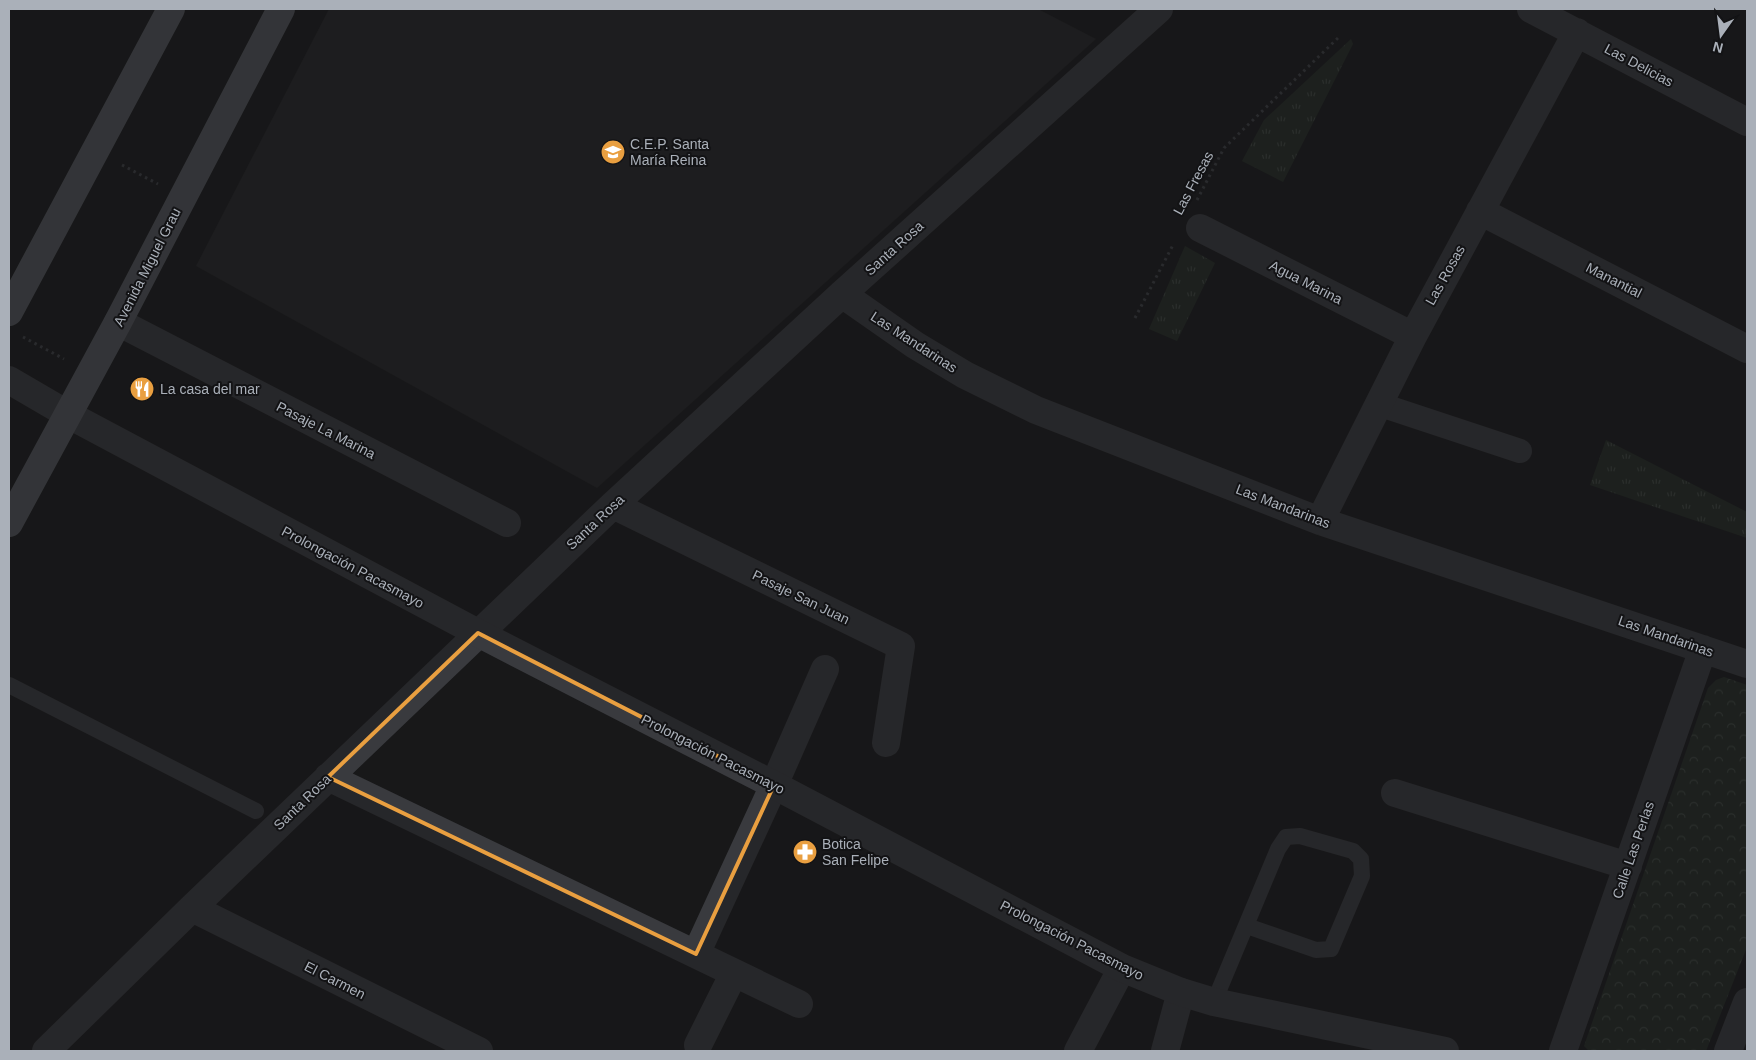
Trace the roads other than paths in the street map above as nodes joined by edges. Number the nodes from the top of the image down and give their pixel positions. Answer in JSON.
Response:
{"nodes":[{"id":1,"x":171,"y":9,"type":"edge"},
{"id":2,"x":281,"y":9,"type":"edge"},
{"id":3,"x":1160,"y":9,"type":"edge"},
{"id":4,"x":1531,"y":9,"type":"edge"},
{"id":5,"x":1577,"y":32,"type":"junction"},
{"id":6,"x":1747,"y":122,"type":"edge"},
{"id":7,"x":1480,"y":211,"type":"junction"},
{"id":8,"x":1191,"y":223,"type":"road end"},
{"id":9,"x":842,"y":294,"type":"junction"},
{"id":10,"x":118,"y":322,"type":"junction"},
{"id":11,"x":13,"y":323,"type":"edge"},
{"id":12,"x":1413,"y":336,"type":"junction"},
{"id":13,"x":1747,"y":349,"type":"edge"},
{"id":14,"x":9,"y":380,"type":"edge"},
{"id":15,"x":1378,"y":404,"type":"junction"},
{"id":16,"x":69,"y":415,"type":"junction"},
{"id":17,"x":1520,"y":451,"type":"dead end"},
{"id":18,"x":613,"y":505,"type":"junction"},
{"id":19,"x":1320,"y":521,"type":"junction"},
{"id":20,"x":9,"y":523,"type":"edge"},
{"id":21,"x":507,"y":523,"type":"dead end"},
{"id":22,"x":478,"y":633,"type":"junction"},
{"id":23,"x":1703,"y":649,"type":"junction"},
{"id":24,"x":1747,"y":664,"type":"edge"},
{"id":25,"x":825,"y":669,"type":"dead end"},
{"id":26,"x":9,"y":685,"type":"edge"},
{"id":27,"x":886,"y":743,"type":"dead end"},
{"id":28,"x":328,"y":777,"type":"junction"},
{"id":29,"x":774,"y":785,"type":"junction"},
{"id":30,"x":1396,"y":793,"type":"dead end"},
{"id":31,"x":256,"y":811,"type":"dead end"},
{"id":32,"x":1628,"y":866,"type":"junction"},
{"id":33,"x":192,"y":908,"type":"junction"},
{"id":34,"x":1247,"y":926,"type":"junction"},
{"id":35,"x":696,"y":954,"type":"junction"},
{"id":36,"x":1122,"y":968,"type":"junction"},
{"id":37,"x":734,"y":973,"type":"junction"},
{"id":38,"x":1181,"y":992,"type":"junction"},
{"id":39,"x":1214,"y":1002,"type":"junction"},
{"id":40,"x":1747,"y":1002,"type":"edge"},
{"id":41,"x":800,"y":1004,"type":"dead end"},
{"id":42,"x":698,"y":1045,"type":"dead end"},
{"id":43,"x":50,"y":1050,"type":"edge"},
{"id":44,"x":479,"y":1051,"type":"edge"},
{"id":45,"x":1078,"y":1051,"type":"edge"},
{"id":46,"x":1165,"y":1051,"type":"edge"},
{"id":47,"x":1445,"y":1051,"type":"edge"},
{"id":48,"x":1563,"y":1051,"type":"edge"},
{"id":49,"x":1728,"y":1051,"type":"edge"}],
"edges":[{"from":1,"to":11,"type":"main road"},
{"from":2,"to":10,"type":"main road","name":"Avenida Miguel Grau"},
{"from":3,"to":9,"type":"street","name":"Santa Rosa"},
{"from":4,"to":5,"type":"street","name":"Las Delicias"},
{"from":5,"to":6,"type":"street","name":"Las Delicias"},
{"from":5,"to":7,"type":"street","name":"Las Rosas"},
{"from":7,"to":12,"type":"street","name":"Las Rosas"},
{"from":7,"to":13,"type":"street","name":"Manantial"},
{"from":8,"to":12,"type":"street","name":"Agua Marina"},
{"from":9,"to":18,"type":"street","name":"Santa Rosa"},
{"from":9,"to":19,"type":"street","name":"Las Mandarinas"},
{"from":10,"to":16,"type":"main road","name":"Avenida Miguel Grau"},
{"from":10,"to":21,"type":"street","name":"Pasaje La Marina"},
{"from":12,"to":15,"type":"street","name":"Las Rosas"},
{"from":14,"to":16,"type":"street","name":"Prolongación Pacasmayo"},
{"from":15,"to":17,"type":"street"},
{"from":15,"to":19,"type":"street","name":"Las Rosas"},
{"from":16,"to":20,"type":"main road","name":"Avenida Miguel Grau"},
{"from":16,"to":22,"type":"street","name":"Prolongación Pacasmayo"},
{"from":18,"to":22,"type":"street","name":"Santa Rosa"},
{"from":18,"to":27,"type":"street","name":"Pasaje San Juan"},
{"from":19,"to":23,"type":"street","name":"Las Mandarinas"},
{"from":22,"to":28,"type":"street","name":"Santa Rosa"},
{"from":22,"to":29,"type":"street","name":"Prolongación Pacasmayo"},
{"from":23,"to":24,"type":"street","name":"Las Mandarinas"},
{"from":23,"to":32,"type":"street","name":"Calle Las Perlas"},
{"from":25,"to":29,"type":"street"},
{"from":26,"to":31,"type":"lane"},
{"from":28,"to":33,"type":"street","name":"Santa Rosa"},
{"from":28,"to":35,"type":"street"},
{"from":29,"to":35,"type":"street"},
{"from":29,"to":36,"type":"street","name":"Prolongación Pacasmayo"},
{"from":30,"to":32,"type":"street"},
{"from":32,"to":48,"type":"street","name":"Calle Las Perlas"},
{"from":33,"to":43,"type":"street","name":"Santa Rosa"},
{"from":33,"to":44,"type":"street","name":"El Carmen"},
{"from":34,"to":34,"type":"lane"},
{"from":34,"to":39,"type":"lane"},
{"from":35,"to":37,"type":"street"},
{"from":36,"to":38,"type":"street","name":"Prolongación Pacasmayo"},
{"from":36,"to":45,"type":"street"},
{"from":37,"to":41,"type":"street"},
{"from":37,"to":42,"type":"street"},
{"from":38,"to":39,"type":"street","name":"Prolongación Pacasmayo"},
{"from":38,"to":46,"type":"street"},
{"from":39,"to":47,"type":"street","name":"Prolongación Pacasmayo"},
{"from":40,"to":49,"type":"street"}]}
